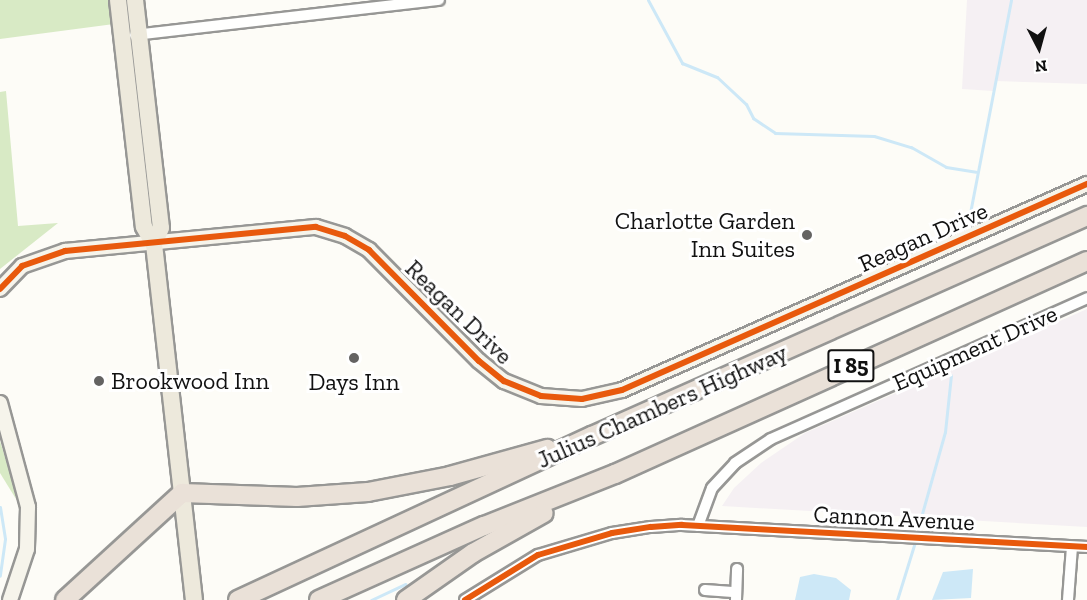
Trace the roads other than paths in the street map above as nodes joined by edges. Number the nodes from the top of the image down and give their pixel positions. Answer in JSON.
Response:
{"nodes":[{"id":1,"x":118,"y":0,"type":"edge"},
{"id":2,"x":135,"y":0,"type":"edge"},
{"id":3,"x":439,"y":0,"type":"edge"},
{"id":4,"x":131,"y":35,"type":"junction"},
{"id":5,"x":1087,"y":184,"type":"edge"},
{"id":6,"x":1087,"y":216,"type":"edge"},
{"id":7,"x":154,"y":244,"type":"junction"},
{"id":8,"x":1087,"y":261,"type":"edge"},
{"id":9,"x":0,"y":289,"type":"edge"},
{"id":10,"x":1087,"y":298,"type":"edge"},
{"id":11,"x":0,"y":403,"type":"edge"},
{"id":12,"x":592,"y":436,"type":"junction"},
{"id":13,"x":615,"y":474,"type":"junction"},
{"id":14,"x":182,"y":493,"type":"junction"},
{"id":15,"x":698,"y":526,"type":"junction"},
{"id":16,"x":1072,"y":547,"type":"junction"},
{"id":17,"x":1087,"y":547,"type":"edge"},
{"id":18,"x":737,"y":569,"type":"dead end"},
{"id":19,"x":705,"y":590,"type":"dead end"},
{"id":20,"x":736,"y":596,"type":"edge"},
{"id":21,"x":10,"y":600,"type":"edge"},
{"id":22,"x":65,"y":600,"type":"edge"},
{"id":23,"x":194,"y":600,"type":"edge"},
{"id":24,"x":238,"y":600,"type":"edge"},
{"id":25,"x":319,"y":600,"type":"edge"},
{"id":26,"x":406,"y":600,"type":"edge"},
{"id":27,"x":465,"y":600,"type":"edge"},
{"id":28,"x":1068,"y":600,"type":"edge"}],
"edges":[{"from":1,"to":4,"type":"main road"},
{"from":2,"to":4,"type":"main road"},
{"from":3,"to":4,"type":"street"},
{"from":4,"to":7,"type":"main road"},
{"from":5,"to":7,"type":"street","name":"Reagan Drive"},
{"from":6,"to":12,"type":"highway","name":"Julius Chambers Highway","number":"I 85"},
{"from":7,"to":9,"type":"street","name":"Reagan Drive"},
{"from":7,"to":14,"type":"main road"},
{"from":8,"to":13,"type":"highway","name":"Julius Chambers Highway","number":"I 85"},
{"from":10,"to":15,"type":"street","name":"Equipment Drive"},
{"from":11,"to":21,"type":"street"},
{"from":12,"to":14,"type":"highway"},
{"from":12,"to":24,"type":"highway","name":"Julius Chambers Highway","number":"I 85"},
{"from":13,"to":25,"type":"highway","name":"Julius Chambers Highway","number":"I 85"},
{"from":13,"to":26,"type":"highway"},
{"from":14,"to":22,"type":"highway"},
{"from":14,"to":23,"type":"main road"},
{"from":15,"to":16,"type":"street","name":"Cannon Avenue"},
{"from":15,"to":27,"type":"street"},
{"from":16,"to":17,"type":"street","name":"Cannon Avenue"},
{"from":16,"to":28,"type":"street"},
{"from":18,"to":20,"type":"street"},
{"from":19,"to":20,"type":"street"}]}
